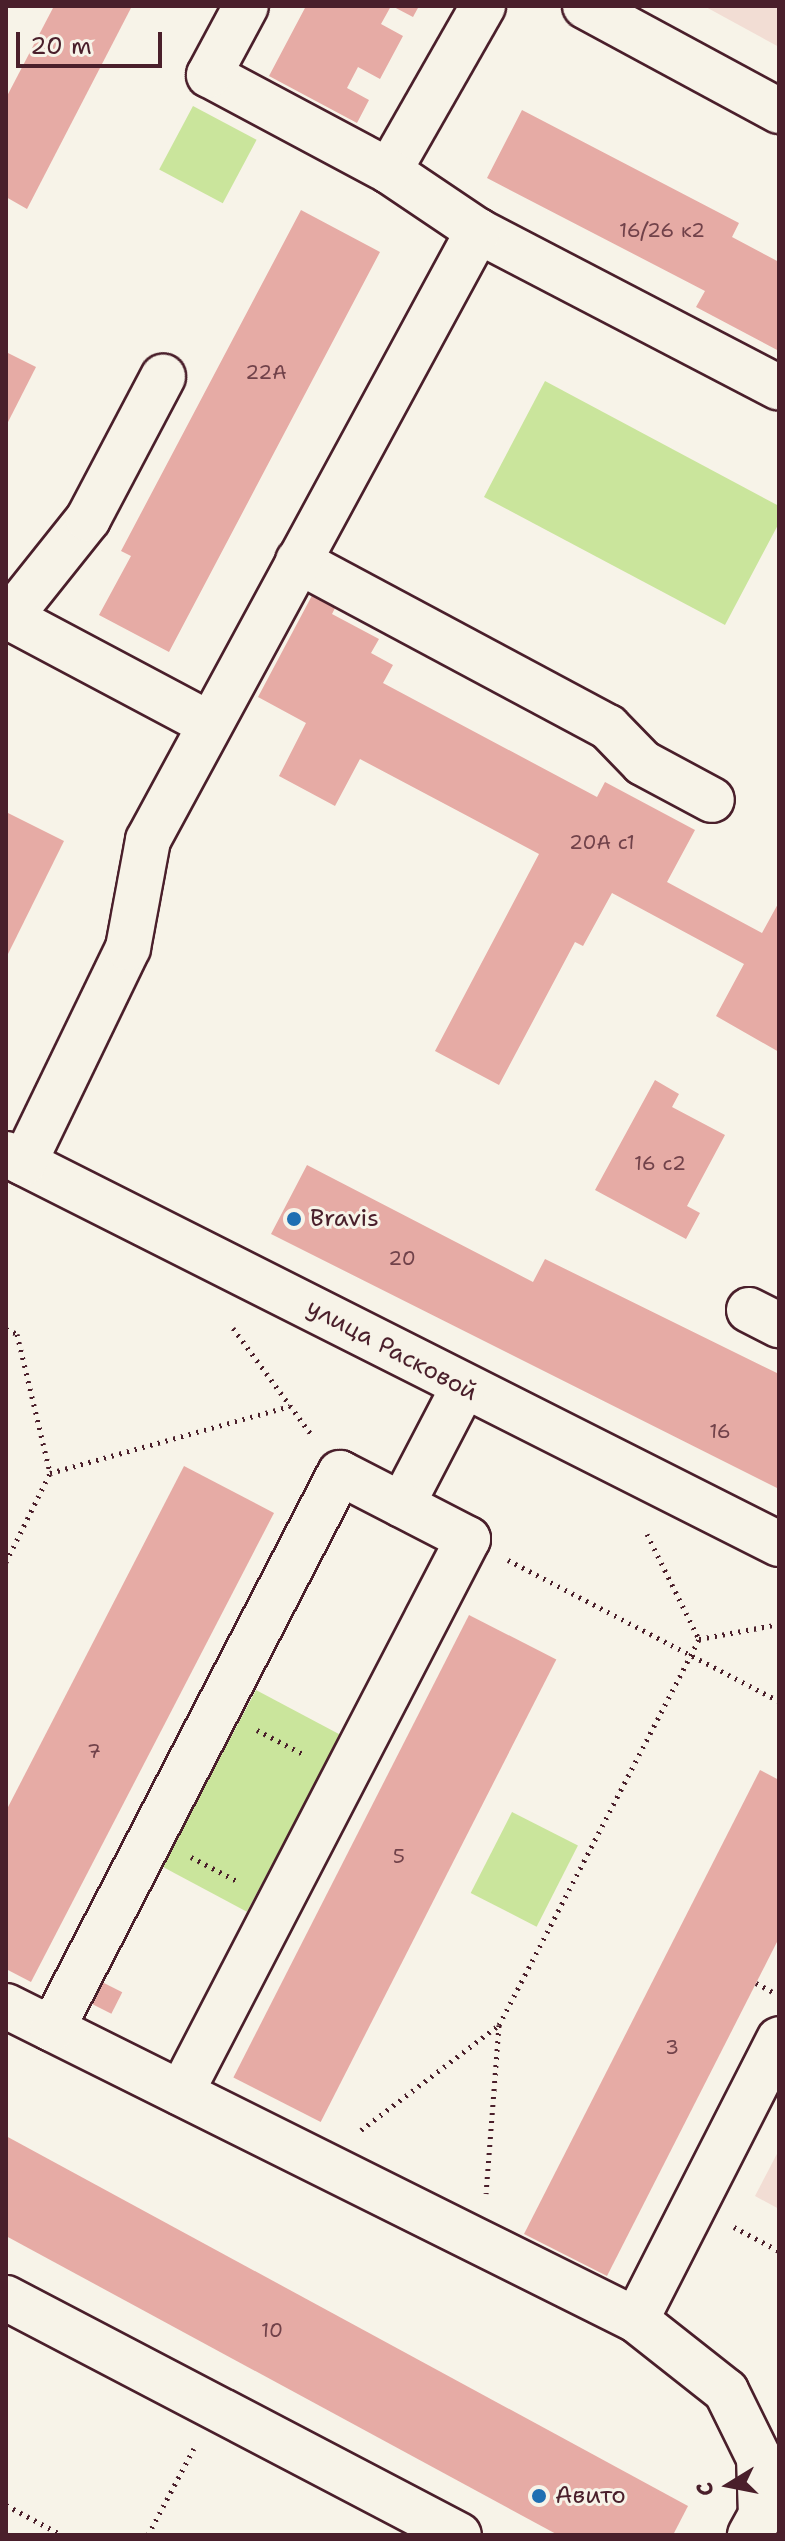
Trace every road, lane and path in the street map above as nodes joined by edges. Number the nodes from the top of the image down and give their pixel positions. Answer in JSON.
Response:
{"nodes":[{"id":1,"x":246,"y":6,"type":"edge"},
{"id":2,"x":483,"y":6,"type":"edge"},
{"id":3,"x":585,"y":6,"type":"edge"},
{"id":4,"x":779,"y":111,"type":"edge"},
{"id":5,"x":389,"y":171,"type":"junction"},
{"id":6,"x":478,"y":231,"type":"junction"},
{"id":7,"x":163,"y":377,"type":"dead end"},
{"id":8,"x":779,"y":388,"type":"edge"},
{"id":9,"x":298,"y":561,"type":"junction"},
{"id":10,"x":13,"y":610,"type":"edge"},
{"id":11,"x":210,"y":724,"type":"junction"},
{"id":12,"x":712,"y":800,"type":"dead end"},
{"id":13,"x":15,"y":1159,"type":"edge"},
{"id":14,"x":233,"y":1328,"type":"dead end"},
{"id":15,"x":6,"y":1329,"type":"edge"},
{"id":16,"x":463,"y":1388,"type":"junction"},
{"id":17,"x":290,"y":1406,"type":"junction"},
{"id":18,"x":50,"y":1473,"type":"junction"},
{"id":19,"x":340,"y":1473,"type":"junction"},
{"id":20,"x":402,"y":1505,"type":"junction"},
{"id":21,"x":647,"y":1534,"type":"dead end"},
{"id":22,"x":468,"y":1539,"type":"junction"},
{"id":23,"x":779,"y":1544,"type":"edge"},
{"id":24,"x":6,"y":1562,"type":"edge"},
{"id":25,"x":779,"y":1624,"type":"edge"},
{"id":26,"x":699,"y":1639,"type":"junction"},
{"id":27,"x":690,"y":1655,"type":"junction"},
{"id":28,"x":779,"y":1701,"type":"edge"},
{"id":29,"x":217,"y":1709,"type":"junction"},
{"id":30,"x":345,"y":1776,"type":"junction"},
{"id":31,"x":152,"y":1836,"type":"junction"},
{"id":32,"x":279,"y":1903,"type":"junction"},
{"id":33,"x":756,"y":1983,"type":"dead end"},
{"id":34,"x":779,"y":1995,"type":"edge"},
{"id":35,"x":6,"y":2006,"type":"edge"},
{"id":36,"x":499,"y":2025,"type":"junction"},
{"id":37,"x":52,"y":2029,"type":"junction"},
{"id":38,"x":779,"y":2039,"type":"edge"},
{"id":39,"x":181,"y":2093,"type":"junction"},
{"id":40,"x":319,"y":2163,"type":"junction"},
{"id":41,"x":482,"y":2244,"type":"junction"},
{"id":42,"x":10,"y":2310,"type":"edge"},
{"id":43,"x":636,"y":2320,"type":"junction"},
{"id":44,"x":6,"y":2505,"type":"edge"},
{"id":45,"x":763,"y":2525,"type":"edge"},
{"id":46,"x":62,"y":2535,"type":"edge"},
{"id":47,"x":459,"y":2535,"type":"edge"}],
"edges":[{"from":1,"to":5,"type":"street"},
{"from":2,"to":5,"type":"street"},
{"from":3,"to":4,"type":"street"},
{"from":5,"to":6,"type":"street"},
{"from":6,"to":8,"type":"street"},
{"from":6,"to":9,"type":"street"},
{"from":7,"to":10,"type":"street"},
{"from":9,"to":11,"type":"street"},
{"from":9,"to":12,"type":"street"},
{"from":10,"to":11,"type":"street"},
{"from":11,"to":13,"type":"street"},
{"from":13,"to":16,"type":"street","name":"улица Расковой"},
{"from":14,"to":17,"type":"path"},
{"from":15,"to":18,"type":"path"},
{"from":16,"to":20,"type":"street"},
{"from":16,"to":23,"type":"street","name":"улица Расковой"},
{"from":17,"to":18,"type":"path"},
{"from":17,"to":19,"type":"path"},
{"from":18,"to":24,"type":"path"},
{"from":19,"to":20,"type":"street"},
{"from":19,"to":29,"type":"street"},
{"from":20,"to":22,"type":"street"},
{"from":21,"to":26,"type":"path"},
{"from":22,"to":27,"type":"path"},
{"from":22,"to":30,"type":"street"},
{"from":25,"to":26,"type":"path"},
{"from":26,"to":27,"type":"path"},
{"from":27,"to":28,"type":"path"},
{"from":27,"to":36,"type":"path"},
{"from":29,"to":30,"type":"path"},
{"from":29,"to":31,"type":"street"},
{"from":30,"to":32,"type":"street"},
{"from":31,"to":32,"type":"path"},
{"from":31,"to":37,"type":"street"},
{"from":32,"to":39,"type":"street"},
{"from":33,"to":34,"type":"path"},
{"from":35,"to":37,"type":"street"},
{"from":36,"to":40,"type":"path"},
{"from":36,"to":41,"type":"path"},
{"from":37,"to":39,"type":"street"},
{"from":38,"to":43,"type":"street"},
{"from":39,"to":40,"type":"street"},
{"from":40,"to":41,"type":"street"},
{"from":41,"to":43,"type":"street"},
{"from":42,"to":47,"type":"street"},
{"from":43,"to":45,"type":"street"},
{"from":44,"to":46,"type":"path"}]}
